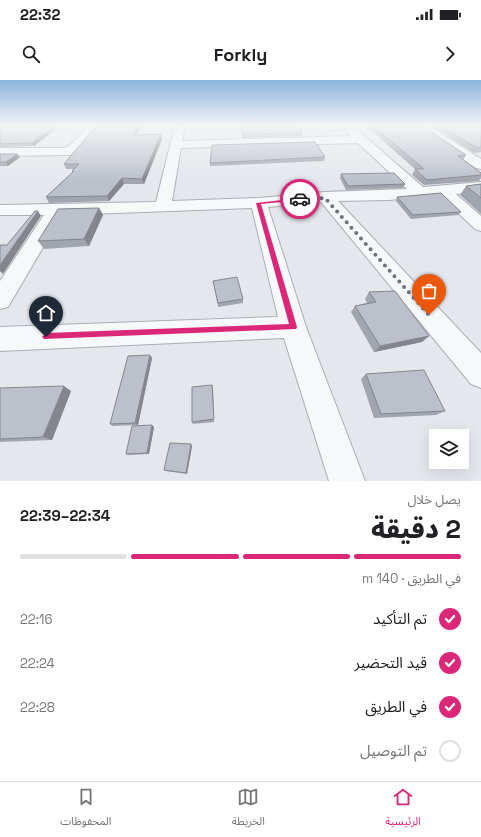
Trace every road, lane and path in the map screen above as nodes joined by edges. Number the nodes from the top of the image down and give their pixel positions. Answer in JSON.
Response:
{"nodes":[{"id":1,"x":78,"y":144,"type":"edge"},
{"id":2,"x":216,"y":144,"type":"edge"},
{"id":3,"x":366,"y":144,"type":"edge"},
{"id":4,"x":448,"y":144,"type":"edge"},
{"id":5,"x":177,"y":145,"type":"joint"},
{"id":6,"x":0,"y":152,"type":"edge"},
{"id":7,"x":481,"y":165,"type":"edge"},
{"id":8,"x":481,"y":187,"type":"edge"},
{"id":9,"x":442,"y":190,"type":"junction"},
{"id":10,"x":418,"y":192,"type":"junction"},
{"id":11,"x":325,"y":198,"type":"junction"},
{"id":12,"x":259,"y":203,"type":"junction"},
{"id":13,"x":163,"y":205,"type":"junction"},
{"id":14,"x":0,"y":210,"type":"edge"},
{"id":15,"x":56,"y":210,"type":"junction"},
{"id":16,"x":481,"y":225,"type":"edge"},
{"id":17,"x":0,"y":300,"type":"edge"},
{"id":18,"x":293,"y":327,"type":"junction"},
{"id":19,"x":0,"y":339,"type":"edge"},
{"id":20,"x":481,"y":374,"type":"edge"},
{"id":21,"x":347,"y":481,"type":"edge"}],
"edges":[{"from":1,"to":6,"type":"street"},
{"from":2,"to":5,"type":"street"},
{"from":3,"to":10,"type":"street"},
{"from":4,"to":7,"type":"street"},
{"from":5,"to":13,"type":"street"},
{"from":8,"to":9,"type":"street"},
{"from":9,"to":10,"type":"street"},
{"from":9,"to":16,"type":"street"},
{"from":10,"to":11,"type":"street"},
{"from":11,"to":12,"type":"street"},
{"from":11,"to":20,"type":"street"},
{"from":12,"to":13,"type":"street"},
{"from":12,"to":18,"type":"street"},
{"from":13,"to":15,"type":"street"},
{"from":14,"to":15,"type":"street"},
{"from":15,"to":17,"type":"street"},
{"from":18,"to":19,"type":"street"},
{"from":18,"to":21,"type":"street"}]}
